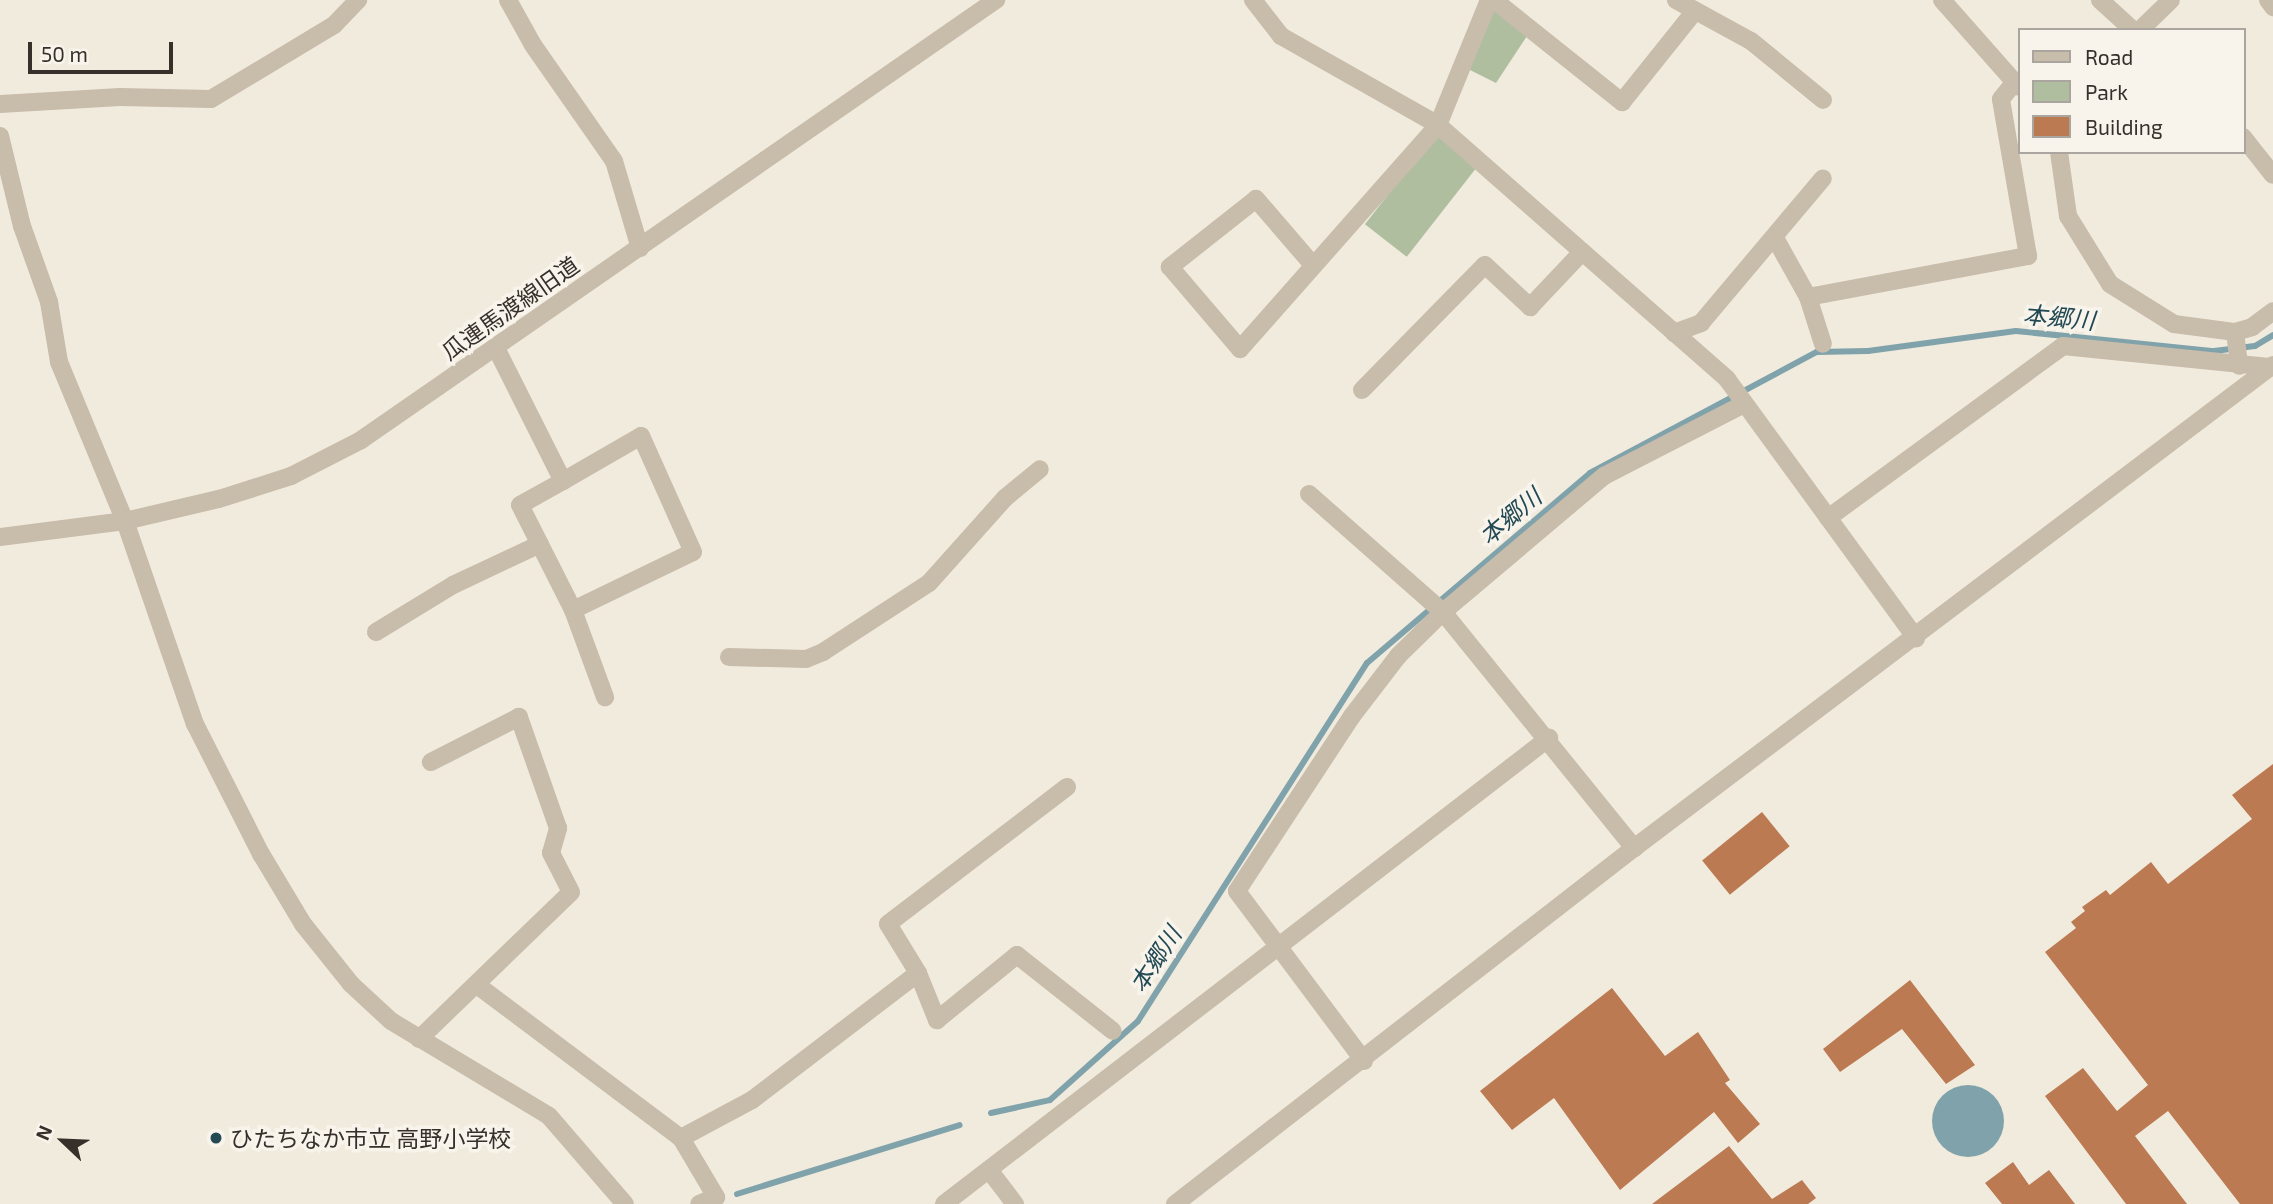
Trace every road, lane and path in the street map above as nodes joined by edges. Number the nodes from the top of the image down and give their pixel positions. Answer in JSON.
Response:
{"nodes":[{"id":1,"x":358,"y":0,"type":"edge"},
{"id":2,"x":508,"y":0,"type":"edge"},
{"id":3,"x":996,"y":0,"type":"edge"},
{"id":4,"x":1254,"y":0,"type":"edge"},
{"id":5,"x":1492,"y":0,"type":"edge"},
{"id":6,"x":1676,"y":0,"type":"edge"},
{"id":7,"x":1942,"y":0,"type":"edge"},
{"id":8,"x":2100,"y":0,"type":"edge"},
{"id":9,"x":2171,"y":0,"type":"edge"},
{"id":10,"x":2268,"y":0,"type":"edge"},
{"id":11,"x":2273,"y":7,"type":"edge"},
{"id":12,"x":1694,"y":12,"type":"junction"},
{"id":13,"x":2151,"y":26,"type":"edge"},
{"id":14,"x":2131,"y":28,"type":"edge"},
{"id":15,"x":2017,"y":85,"type":"edge"},
{"id":16,"x":1823,"y":100,"type":"dead end"},
{"id":17,"x":0,"y":104,"type":"edge"},
{"id":18,"x":1438,"y":125,"type":"junction"},
{"id":19,"x":0,"y":136,"type":"edge"},
{"id":20,"x":2245,"y":139,"type":"edge"},
{"id":21,"x":2059,"y":154,"type":"edge"},
{"id":22,"x":2273,"y":175,"type":"edge"},
{"id":23,"x":1823,"y":178,"type":"dead end"},
{"id":24,"x":1775,"y":238,"type":"junction"},
{"id":25,"x":640,"y":248,"type":"junction"},
{"id":26,"x":1582,"y":252,"type":"junction"},
{"id":27,"x":1312,"y":264,"type":"junction"},
{"id":28,"x":1808,"y":297,"type":"junction"},
{"id":29,"x":2273,"y":311,"type":"edge"},
{"id":30,"x":2235,"y":332,"type":"junction"},
{"id":31,"x":1674,"y":333,"type":"junction"},
{"id":32,"x":1823,"y":344,"type":"dead end"},
{"id":33,"x":496,"y":348,"type":"junction"},
{"id":34,"x":2239,"y":365,"type":"junction"},
{"id":35,"x":2272,"y":366,"type":"edge"},
{"id":36,"x":1362,"y":390,"type":"dead end"},
{"id":37,"x":1744,"y":404,"type":"junction"},
{"id":38,"x":1040,"y":469,"type":"dead end"},
{"id":39,"x":563,"y":481,"type":"junction"},
{"id":40,"x":1310,"y":494,"type":"dead end"},
{"id":41,"x":1828,"y":518,"type":"junction"},
{"id":42,"x":125,"y":520,"type":"junction"},
{"id":43,"x":0,"y":537,"type":"edge"},
{"id":44,"x":540,"y":544,"type":"junction"},
{"id":45,"x":573,"y":610,"type":"junction"},
{"id":46,"x":1443,"y":612,"type":"junction"},
{"id":47,"x":376,"y":632,"type":"dead end"},
{"id":48,"x":1916,"y":638,"type":"junction"},
{"id":49,"x":729,"y":657,"type":"dead end"},
{"id":50,"x":605,"y":697,"type":"dead end"},
{"id":51,"x":1549,"y":738,"type":"junction"},
{"id":52,"x":430,"y":762,"type":"dead end"},
{"id":53,"x":1067,"y":787,"type":"dead end"},
{"id":54,"x":1634,"y":848,"type":"junction"},
{"id":55,"x":1277,"y":947,"type":"junction"},
{"id":56,"x":918,"y":973,"type":"junction"},
{"id":57,"x":477,"y":985,"type":"junction"},
{"id":58,"x":1113,"y":1031,"type":"dead end"},
{"id":59,"x":419,"y":1039,"type":"junction"},
{"id":60,"x":1364,"y":1061,"type":"junction"},
{"id":61,"x":681,"y":1138,"type":"junction"},
{"id":62,"x":989,"y":1170,"type":"junction"},
{"id":63,"x":625,"y":1204,"type":"edge"},
{"id":64,"x":699,"y":1204,"type":"edge"},
{"id":65,"x":944,"y":1204,"type":"edge"},
{"id":66,"x":1015,"y":1204,"type":"edge"},
{"id":67,"x":1175,"y":1204,"type":"edge"}],
"edges":[{"from":1,"to":17,"type":"street"},
{"from":2,"to":25,"type":"street"},
{"from":3,"to":25,"type":"street","name":"瓜連馬渡線旧道"},
{"from":4,"to":18,"type":"street"},
{"from":5,"to":12,"type":"street"},
{"from":5,"to":18,"type":"street"},
{"from":6,"to":12,"type":"street"},
{"from":7,"to":15,"type":"street"},
{"from":8,"to":14,"type":"street"},
{"from":9,"to":13,"type":"street"},
{"from":10,"to":11,"type":"street"},
{"from":12,"to":16,"type":"street"},
{"from":15,"to":28,"type":"street"},
{"from":18,"to":26,"type":"street"},
{"from":18,"to":27,"type":"street"},
{"from":19,"to":42,"type":"street"},
{"from":20,"to":22,"type":"street"},
{"from":21,"to":30,"type":"street"},
{"from":23,"to":24,"type":"street"},
{"from":24,"to":28,"type":"street"},
{"from":24,"to":31,"type":"street"},
{"from":25,"to":33,"type":"street","name":"瓜連馬渡線旧道"},
{"from":26,"to":31,"type":"street"},
{"from":26,"to":36,"type":"street"},
{"from":27,"to":27,"type":"street"},
{"from":28,"to":32,"type":"street"},
{"from":29,"to":30,"type":"street"},
{"from":30,"to":34,"type":"street"},
{"from":31,"to":37,"type":"street"},
{"from":33,"to":39,"type":"street"},
{"from":33,"to":42,"type":"street","name":"瓜連馬渡線旧道"},
{"from":34,"to":35,"type":"street"},
{"from":34,"to":41,"type":"street"},
{"from":35,"to":48,"type":"street"},
{"from":37,"to":41,"type":"street"},
{"from":37,"to":46,"type":"street"},
{"from":38,"to":49,"type":"street"},
{"from":39,"to":44,"type":"street"},
{"from":39,"to":45,"type":"street"},
{"from":40,"to":46,"type":"street"},
{"from":41,"to":48,"type":"street"},
{"from":42,"to":43,"type":"street","name":"瓜連馬渡線旧道"},
{"from":42,"to":59,"type":"street"},
{"from":44,"to":45,"type":"street"},
{"from":44,"to":47,"type":"street"},
{"from":45,"to":50,"type":"street"},
{"from":46,"to":51,"type":"street"},
{"from":46,"to":55,"type":"street"},
{"from":48,"to":54,"type":"street"},
{"from":51,"to":54,"type":"street"},
{"from":51,"to":55,"type":"street"},
{"from":52,"to":57,"type":"street"},
{"from":53,"to":56,"type":"street"},
{"from":54,"to":60,"type":"street"},
{"from":55,"to":60,"type":"street"},
{"from":55,"to":62,"type":"street"},
{"from":56,"to":58,"type":"street"},
{"from":56,"to":61,"type":"street"},
{"from":57,"to":59,"type":"street"},
{"from":57,"to":61,"type":"street"},
{"from":59,"to":63,"type":"street"},
{"from":60,"to":67,"type":"street"},
{"from":61,"to":64,"type":"street"},
{"from":62,"to":65,"type":"street"},
{"from":62,"to":66,"type":"street"}]}
